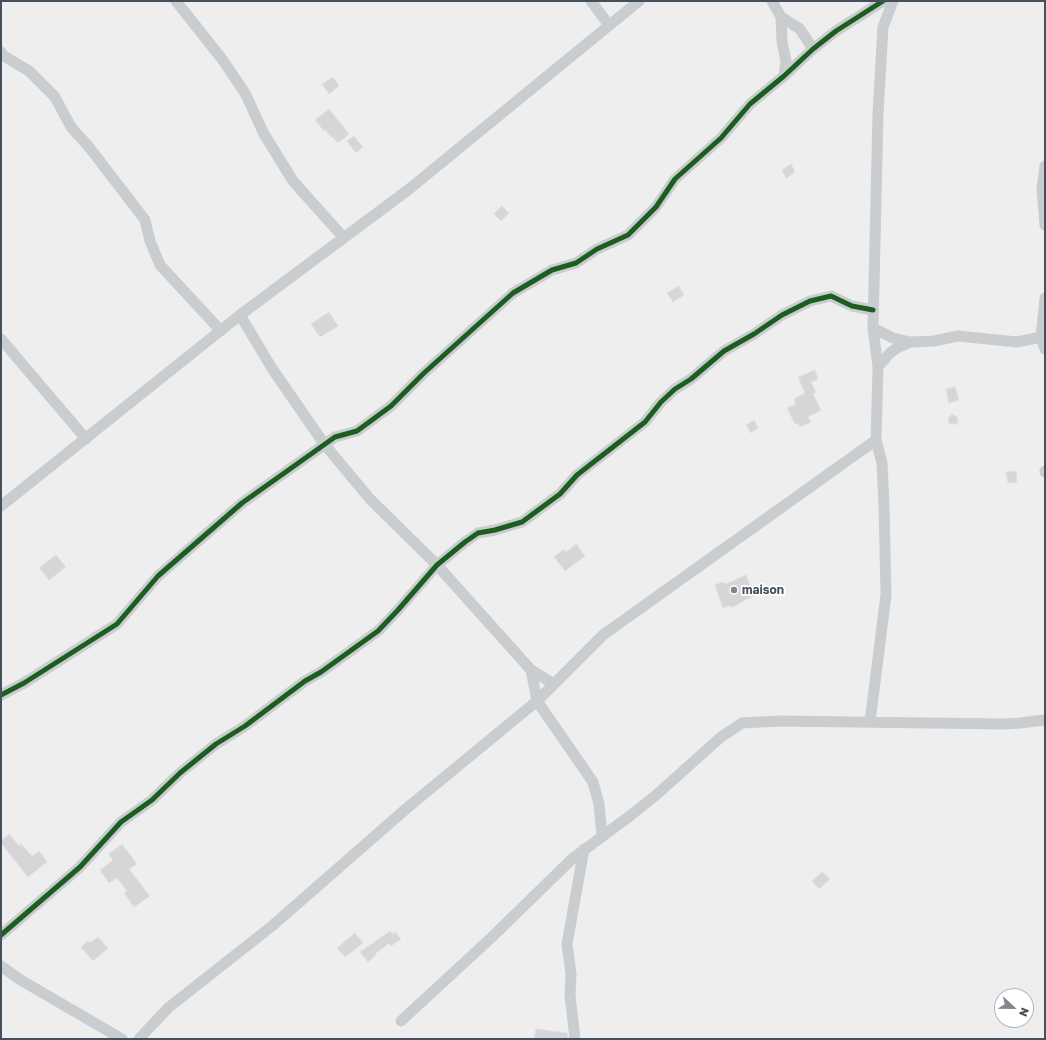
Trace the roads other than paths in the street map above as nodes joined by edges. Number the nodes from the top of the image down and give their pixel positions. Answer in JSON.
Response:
{"nodes":[{"id":1,"x":176,"y":1,"type":"edge"},
{"id":2,"x":591,"y":1,"type":"edge"},
{"id":3,"x":639,"y":1,"type":"edge"},
{"id":4,"x":772,"y":1,"type":"edge"},
{"id":5,"x":883,"y":1,"type":"edge"},
{"id":6,"x":893,"y":1,"type":"edge"},
{"id":7,"x":781,"y":17,"type":"junction"},
{"id":8,"x":609,"y":25,"type":"junction"},
{"id":9,"x":812,"y":49,"type":"junction"},
{"id":10,"x":1,"y":52,"type":"edge"},
{"id":11,"x":784,"y":76,"type":"junction"},
{"id":12,"x":1045,"y":166,"type":"edge"},
{"id":13,"x":1045,"y":225,"type":"edge"},
{"id":14,"x":344,"y":238,"type":"junction"},
{"id":15,"x":1045,"y":298,"type":"edge"},
{"id":16,"x":873,"y":310,"type":"junction"},
{"id":17,"x":240,"y":316,"type":"junction"},
{"id":18,"x":873,"y":328,"type":"junction"},
{"id":19,"x":221,"y":331,"type":"junction"},
{"id":20,"x":1041,"y":337,"type":"junction"},
{"id":21,"x":1,"y":339,"type":"edge"},
{"id":22,"x":910,"y":342,"type":"junction"},
{"id":23,"x":1045,"y":349,"type":"edge"},
{"id":24,"x":878,"y":367,"type":"junction"},
{"id":25,"x":86,"y":439,"type":"junction"},
{"id":26,"x":876,"y":440,"type":"junction"},
{"id":27,"x":325,"y":444,"type":"junction"},
{"id":28,"x":1,"y":506,"type":"edge"},
{"id":29,"x":437,"y":565,"type":"junction"},
{"id":30,"x":531,"y":670,"type":"junction"},
{"id":31,"x":554,"y":684,"type":"junction"},
{"id":32,"x":1,"y":695,"type":"edge"},
{"id":33,"x":537,"y":701,"type":"junction"},
{"id":34,"x":1045,"y":720,"type":"edge"},
{"id":35,"x":870,"y":722,"type":"junction"},
{"id":36,"x":602,"y":837,"type":"junction"},
{"id":37,"x":584,"y":849,"type":"junction"},
{"id":38,"x":1,"y":935,"type":"edge"},
{"id":39,"x":1,"y":966,"type":"edge"},
{"id":40,"x":401,"y":1021,"type":"dead end"},
{"id":41,"x":122,"y":1039,"type":"edge"},
{"id":42,"x":139,"y":1039,"type":"edge"},
{"id":43,"x":575,"y":1039,"type":"edge"}],
"edges":[{"from":1,"to":14,"type":"street"},
{"from":2,"to":8,"type":"street"},
{"from":3,"to":8,"type":"street"},
{"from":4,"to":7,"type":"street"},
{"from":5,"to":9,"type":"street"},
{"from":6,"to":16,"type":"street"},
{"from":7,"to":9,"type":"street"},
{"from":7,"to":11,"type":"street"},
{"from":8,"to":14,"type":"street"},
{"from":9,"to":11,"type":"street"},
{"from":10,"to":19,"type":"street"},
{"from":11,"to":27,"type":"street"},
{"from":12,"to":13,"type":"street"},
{"from":14,"to":17,"type":"street"},
{"from":15,"to":20,"type":"street"},
{"from":16,"to":18,"type":"street"},
{"from":16,"to":29,"type":"street"},
{"from":17,"to":19,"type":"street"},
{"from":17,"to":27,"type":"street"},
{"from":18,"to":22,"type":"street"},
{"from":18,"to":24,"type":"street"},
{"from":19,"to":25,"type":"street"},
{"from":20,"to":22,"type":"street"},
{"from":20,"to":23,"type":"street"},
{"from":21,"to":25,"type":"street"},
{"from":22,"to":24,"type":"street"},
{"from":24,"to":26,"type":"street"},
{"from":25,"to":28,"type":"street"},
{"from":26,"to":31,"type":"street"},
{"from":26,"to":35,"type":"street"},
{"from":27,"to":29,"type":"street"},
{"from":27,"to":32,"type":"street"},
{"from":29,"to":30,"type":"street"},
{"from":29,"to":38,"type":"street"},
{"from":30,"to":31,"type":"street"},
{"from":30,"to":33,"type":"street"},
{"from":31,"to":33,"type":"street"},
{"from":33,"to":36,"type":"street"},
{"from":33,"to":42,"type":"street"},
{"from":34,"to":35,"type":"street"},
{"from":35,"to":36,"type":"street"},
{"from":36,"to":37,"type":"street"},
{"from":37,"to":40,"type":"street"},
{"from":37,"to":43,"type":"street"},
{"from":39,"to":41,"type":"street"}]}
